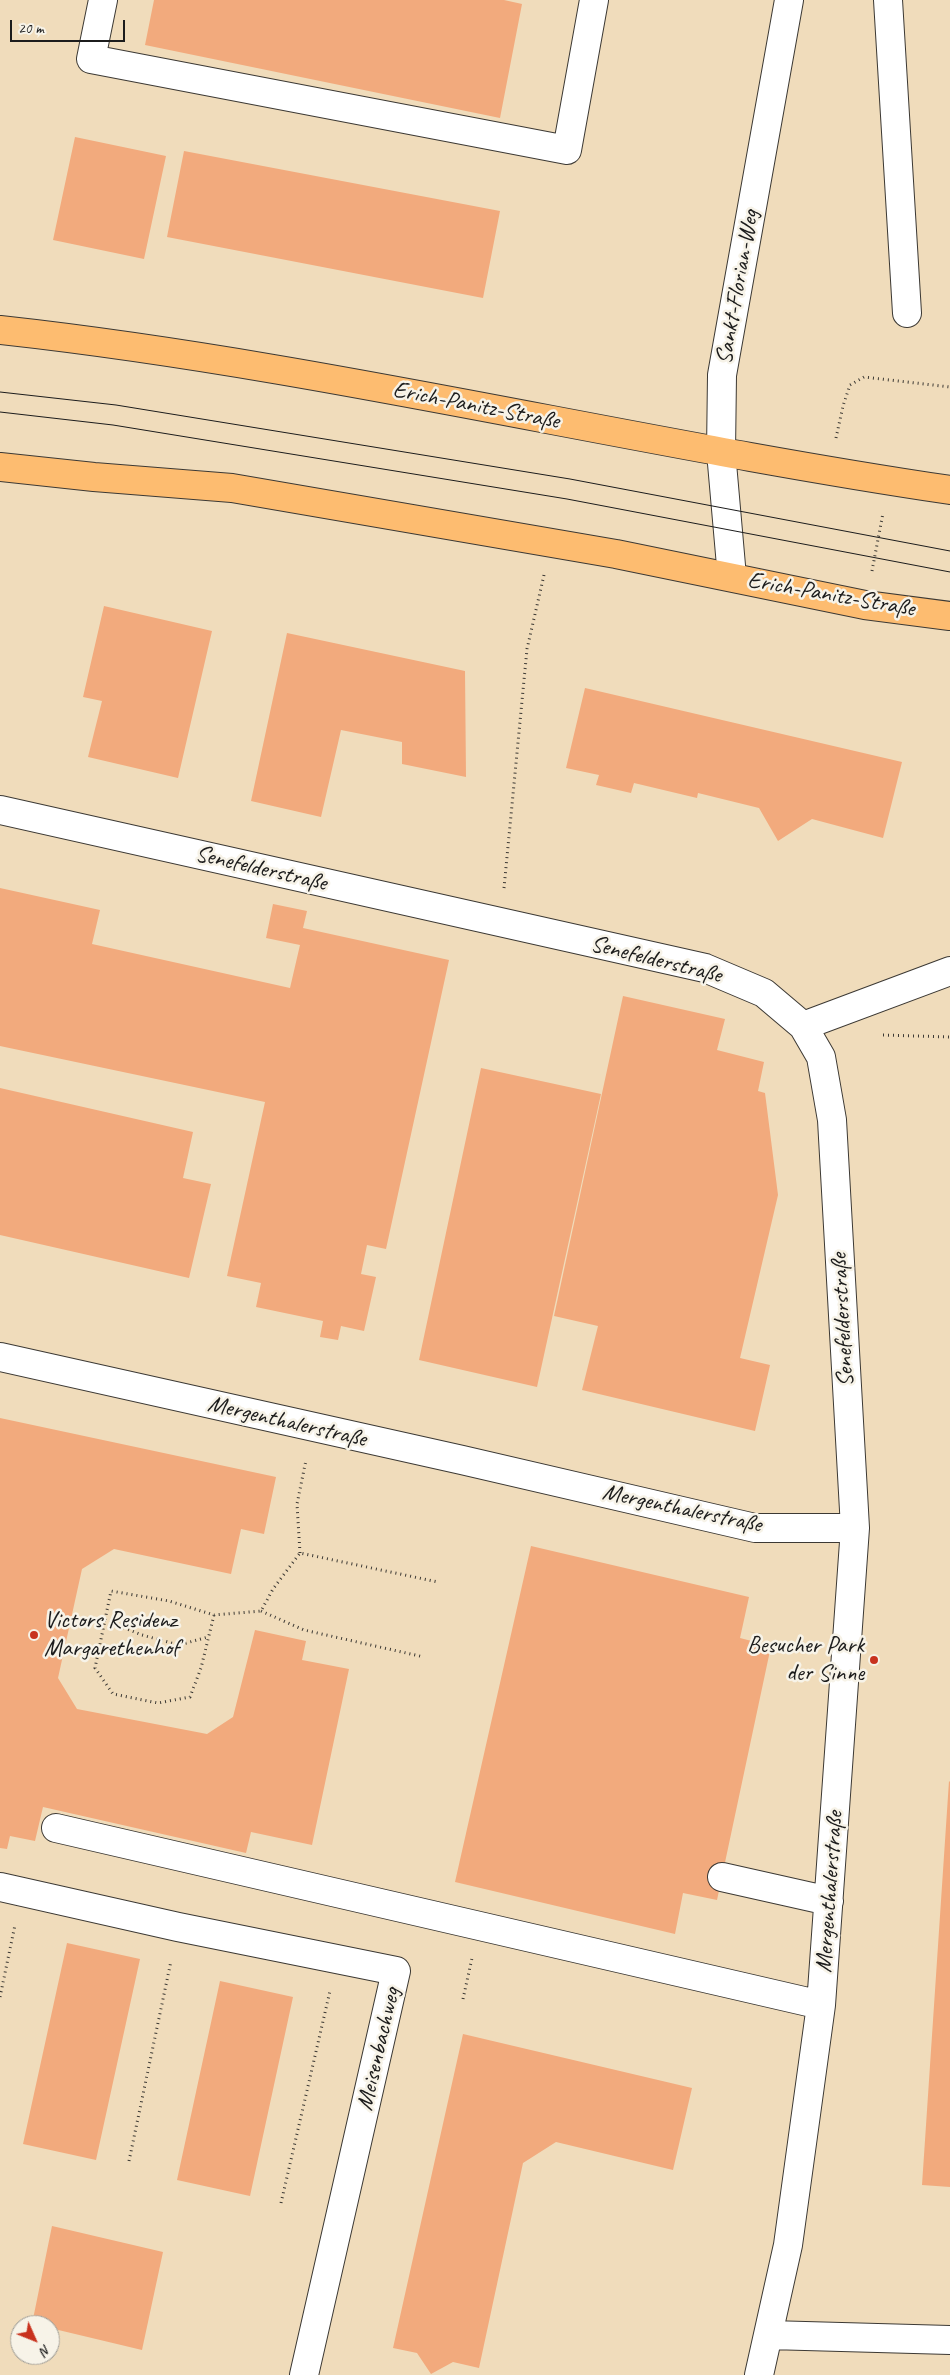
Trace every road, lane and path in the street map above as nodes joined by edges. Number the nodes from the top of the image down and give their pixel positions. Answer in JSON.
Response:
{"nodes":[{"id":1,"x":103,"y":0,"type":"edge"},
{"id":2,"x":594,"y":0,"type":"edge"},
{"id":3,"x":789,"y":0,"type":"edge"},
{"id":4,"x":888,"y":0,"type":"edge"},
{"id":5,"x":907,"y":313,"type":"dead end"},
{"id":6,"x":0,"y":330,"type":"edge"},
{"id":7,"x":950,"y":387,"type":"edge"},
{"id":8,"x":721,"y":452,"type":"junction"},
{"id":9,"x":0,"y":467,"type":"edge"},
{"id":10,"x":830,"y":471,"type":"junction"},
{"id":11,"x":888,"y":481,"type":"junction"},
{"id":12,"x":950,"y":490,"type":"edge"},
{"id":13,"x":551,"y":543,"type":"junction"},
{"id":14,"x":732,"y":577,"type":"junction"},
{"id":15,"x":865,"y":605,"type":"junction"},
{"id":16,"x":950,"y":616,"type":"edge"},
{"id":17,"x":0,"y":810,"type":"edge"},
{"id":18,"x":501,"y":923,"type":"junction"},
{"id":19,"x":949,"y":973,"type":"edge"},
{"id":20,"x":803,"y":1026,"type":"junction"},
{"id":21,"x":882,"y":1034,"type":"dead end"},
{"id":22,"x":950,"y":1037,"type":"edge"},
{"id":23,"x":0,"y":1357,"type":"edge"},
{"id":24,"x":313,"y":1428,"type":"junction"},
{"id":25,"x":854,"y":1528,"type":"junction"},
{"id":26,"x":300,"y":1552,"type":"junction"},
{"id":27,"x":438,"y":1582,"type":"dead end"},
{"id":28,"x":261,"y":1611,"type":"junction"},
{"id":29,"x":214,"y":1614,"type":"junction"},
{"id":30,"x":105,"y":1620,"type":"junction"},
{"id":31,"x":208,"y":1638,"type":"junction"},
{"id":32,"x":424,"y":1657,"type":"dead end"},
{"id":33,"x":56,"y":1828,"type":"dead end"},
{"id":34,"x":722,"y":1877,"type":"dead end"},
{"id":35,"x":11,"y":1890,"type":"edge"},
{"id":36,"x":829,"y":1901,"type":"junction"},
{"id":37,"x":480,"y":1926,"type":"junction"},
{"id":38,"x":178,"y":1927,"type":"junction"},
{"id":39,"x":337,"y":1959,"type":"junction"},
{"id":40,"x":0,"y":1997,"type":"edge"},
{"id":41,"x":463,"y":1999,"type":"dead end"},
{"id":42,"x":822,"y":2005,"type":"junction"},
{"id":43,"x":129,"y":2161,"type":"dead end"},
{"id":44,"x":282,"y":2204,"type":"dead end"},
{"id":45,"x":768,"y":2335,"type":"junction"},
{"id":46,"x":950,"y":2340,"type":"edge"},
{"id":47,"x":304,"y":2375,"type":"edge"},
{"id":48,"x":759,"y":2375,"type":"edge"}],
"edges":[{"from":1,"to":2,"type":"street"},
{"from":3,"to":8,"type":"street","name":"Sankt-Florian-Weg"},
{"from":4,"to":5,"type":"street"},
{"from":6,"to":8,"type":"main road","name":"Erich-Panitz-Straße"},
{"from":7,"to":10,"type":"path"},
{"from":8,"to":10,"type":"main road","name":"Erich-Panitz-Straße"},
{"from":8,"to":14,"type":"street","name":"Sankt-Florian-Weg"},
{"from":9,"to":13,"type":"main road","name":"Erich-Panitz-Straße"},
{"from":10,"to":11,"type":"main road","name":"Erich-Panitz-Straße"},
{"from":11,"to":12,"type":"main road","name":"Erich-Panitz-Straße"},
{"from":11,"to":15,"type":"path"},
{"from":13,"to":14,"type":"main road","name":"Erich-Panitz-Straße"},
{"from":13,"to":18,"type":"path"},
{"from":14,"to":15,"type":"main road","name":"Erich-Panitz-Straße"},
{"from":15,"to":16,"type":"main road","name":"Erich-Panitz-Straße"},
{"from":17,"to":18,"type":"street","name":"Senefelderstraße"},
{"from":18,"to":20,"type":"street","name":"Senefelderstraße"},
{"from":19,"to":20,"type":"street"},
{"from":20,"to":25,"type":"street","name":"Senefelderstraße"},
{"from":21,"to":22,"type":"path"},
{"from":23,"to":24,"type":"street","name":"Mergenthalerstraße"},
{"from":24,"to":25,"type":"street","name":"Mergenthalerstraße"},
{"from":24,"to":26,"type":"path"},
{"from":25,"to":36,"type":"street","name":"Mergenthalerstraße"},
{"from":26,"to":27,"type":"path"},
{"from":26,"to":28,"type":"path"},
{"from":28,"to":29,"type":"path"},
{"from":28,"to":32,"type":"path"},
{"from":29,"to":30,"type":"path"},
{"from":29,"to":31,"type":"path"},
{"from":30,"to":31,"type":"path"},
{"from":30,"to":31,"type":"path"},
{"from":33,"to":37,"type":"street"},
{"from":34,"to":36,"type":"street"},
{"from":35,"to":38,"type":"street","name":"Meisenbachweg"},
{"from":35,"to":40,"type":"path"},
{"from":36,"to":42,"type":"street","name":"Mergenthalerstraße"},
{"from":37,"to":41,"type":"path"},
{"from":37,"to":42,"type":"street"},
{"from":38,"to":39,"type":"street","name":"Meisenbachweg"},
{"from":38,"to":43,"type":"path"},
{"from":39,"to":44,"type":"path"},
{"from":39,"to":47,"type":"street","name":"Meisenbachweg"},
{"from":42,"to":45,"type":"street","name":"Mergenthalerstraße"},
{"from":45,"to":46,"type":"street"},
{"from":45,"to":48,"type":"street","name":"Mergenthalerstraße"}]}
